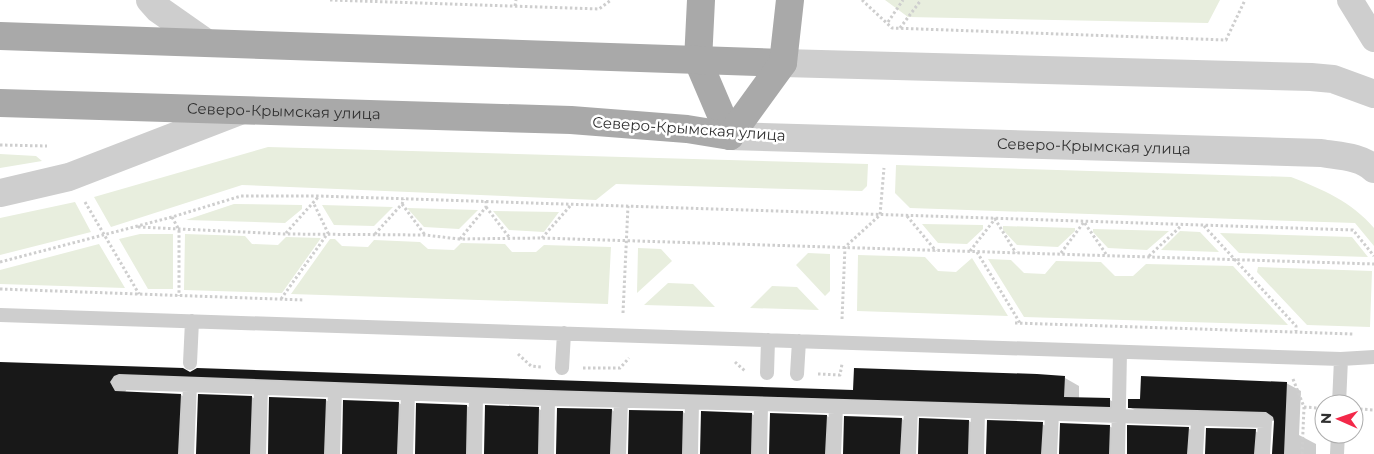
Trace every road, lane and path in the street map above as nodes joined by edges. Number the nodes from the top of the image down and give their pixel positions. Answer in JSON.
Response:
{"nodes":[{"id":1,"x":150,"y":0,"type":"edge"},
{"id":2,"x":330,"y":0,"type":"edge"},
{"id":3,"x":374,"y":0,"type":"edge"},
{"id":4,"x":516,"y":0,"type":"edge"},
{"id":5,"x":611,"y":0,"type":"edge"},
{"id":6,"x":701,"y":0,"type":"edge"},
{"id":7,"x":790,"y":0,"type":"edge"},
{"id":8,"x":862,"y":0,"type":"edge"},
{"id":9,"x":903,"y":0,"type":"edge"},
{"id":10,"x":921,"y":0,"type":"edge"},
{"id":11,"x":1245,"y":0,"type":"edge"},
{"id":12,"x":1350,"y":0,"type":"edge"},
{"id":13,"x":516,"y":6,"type":"junction"},
{"id":14,"x":888,"y":22,"type":"junction"},
{"id":15,"x":900,"y":28,"type":"junction"},
{"id":16,"x":1373,"y":35,"type":"edge"},
{"id":17,"x":0,"y":36,"type":"edge"},
{"id":18,"x":204,"y":42,"type":"junction"},
{"id":19,"x":698,"y":61,"type":"junction"},
{"id":20,"x":783,"y":63,"type":"junction"},
{"id":21,"x":1374,"y":94,"type":"edge"},
{"id":22,"x":0,"y":104,"type":"edge"},
{"id":23,"x":240,"y":111,"type":"junction"},
{"id":24,"x":730,"y":136,"type":"junction"},
{"id":25,"x":0,"y":145,"type":"edge"},
{"id":26,"x":47,"y":146,"type":"dead end"},
{"id":27,"x":885,"y":163,"type":"dead end"},
{"id":28,"x":1374,"y":168,"type":"edge"},
{"id":29,"x":0,"y":193,"type":"edge"},
{"id":30,"x":318,"y":196,"type":"junction"},
{"id":31,"x":82,"y":197,"type":"dead end"},
{"id":32,"x":404,"y":199,"type":"junction"},
{"id":33,"x":313,"y":202,"type":"junction"},
{"id":34,"x":486,"y":202,"type":"junction"},
{"id":35,"x":402,"y":204,"type":"junction"},
{"id":36,"x":571,"y":205,"type":"junction"},
{"id":37,"x":628,"y":206,"type":"junction"},
{"id":38,"x":486,"y":207,"type":"junction"},
{"id":39,"x":880,"y":215,"type":"junction"},
{"id":40,"x":907,"y":215,"type":"junction"},
{"id":41,"x":172,"y":216,"type":"junction"},
{"id":42,"x":995,"y":219,"type":"junction"},
{"id":43,"x":1084,"y":222,"type":"junction"},
{"id":44,"x":1182,"y":225,"type":"junction"},
{"id":45,"x":1204,"y":226,"type":"junction"},
{"id":46,"x":134,"y":227,"type":"junction"},
{"id":47,"x":179,"y":230,"type":"junction"},
{"id":48,"x":328,"y":233,"type":"junction"},
{"id":49,"x":106,"y":234,"type":"junction"},
{"id":50,"x":285,"y":234,"type":"junction"},
{"id":51,"x":375,"y":234,"type":"junction"},
{"id":52,"x":425,"y":235,"type":"junction"},
{"id":53,"x":509,"y":238,"type":"junction"},
{"id":54,"x":541,"y":238,"type":"junction"},
{"id":55,"x":459,"y":240,"type":"junction"},
{"id":56,"x":627,"y":240,"type":"junction"},
{"id":57,"x":845,"y":247,"type":"junction"},
{"id":58,"x":936,"y":251,"type":"junction"},
{"id":59,"x":970,"y":252,"type":"junction"},
{"id":60,"x":977,"y":252,"type":"junction"},
{"id":61,"x":1016,"y":253,"type":"junction"},
{"id":62,"x":1060,"y":254,"type":"junction"},
{"id":63,"x":1107,"y":255,"type":"junction"},
{"id":64,"x":1148,"y":256,"type":"junction"},
{"id":65,"x":1374,"y":256,"type":"edge"},
{"id":66,"x":1237,"y":260,"type":"junction"},
{"id":67,"x":0,"y":262,"type":"edge"},
{"id":68,"x":1374,"y":264,"type":"edge"},
{"id":69,"x":139,"y":294,"type":"dead end"},
{"id":70,"x":179,"y":296,"type":"dead end"},
{"id":71,"x":282,"y":299,"type":"dead end"},
{"id":72,"x":623,"y":313,"type":"dead end"},
{"id":73,"x":0,"y":315,"type":"edge"},
{"id":74,"x":842,"y":319,"type":"dead end"},
{"id":75,"x":192,"y":321,"type":"junction"},
{"id":76,"x":1020,"y":324,"type":"dead end"},
{"id":77,"x":1296,"y":331,"type":"dead end"},
{"id":78,"x":564,"y":334,"type":"junction"},
{"id":79,"x":768,"y":340,"type":"junction"},
{"id":80,"x":798,"y":341,"type":"junction"},
{"id":81,"x":1120,"y":352,"type":"junction"},
{"id":82,"x":516,"y":353,"type":"dead end"},
{"id":83,"x":1374,"y":357,"type":"edge"},
{"id":84,"x":638,"y":358,"type":"dead end"},
{"id":85,"x":1341,"y":359,"type":"junction"},
{"id":86,"x":734,"y":361,"type":"dead end"},
{"id":87,"x":190,"y":363,"type":"dead end"},
{"id":88,"x":841,"y":364,"type":"dead end"},
{"id":89,"x":562,"y":368,"type":"junction"},
{"id":90,"x":767,"y":373,"type":"joint"},
{"id":91,"x":797,"y":374,"type":"joint"},
{"id":92,"x":1293,"y":379,"type":"dead end"},
{"id":93,"x":119,"y":382,"type":"dead end"},
{"id":94,"x":190,"y":385,"type":"junction"},
{"id":95,"x":261,"y":388,"type":"junction"},
{"id":96,"x":335,"y":390,"type":"junction"},
{"id":97,"x":408,"y":394,"type":"junction"},
{"id":98,"x":1339,"y":394,"type":"edge"},
{"id":99,"x":476,"y":396,"type":"junction"},
{"id":100,"x":548,"y":399,"type":"junction"},
{"id":101,"x":621,"y":401,"type":"junction"},
{"id":102,"x":692,"y":402,"type":"junction"},
{"id":103,"x":761,"y":404,"type":"junction"},
{"id":104,"x":836,"y":407,"type":"junction"},
{"id":105,"x":1304,"y":407,"type":"junction"},
{"id":106,"x":1314,"y":408,"type":"edge"},
{"id":107,"x":911,"y":409,"type":"junction"},
{"id":108,"x":978,"y":411,"type":"junction"},
{"id":109,"x":1052,"y":414,"type":"junction"},
{"id":110,"x":1120,"y":416,"type":"junction"},
{"id":111,"x":1198,"y":420,"type":"junction"},
{"id":112,"x":187,"y":454,"type":"edge"},
{"id":113,"x":259,"y":454,"type":"edge"},
{"id":114,"x":333,"y":454,"type":"edge"},
{"id":115,"x":406,"y":454,"type":"edge"},
{"id":116,"x":474,"y":454,"type":"edge"},
{"id":117,"x":547,"y":454,"type":"edge"},
{"id":118,"x":619,"y":454,"type":"edge"},
{"id":119,"x":691,"y":454,"type":"edge"},
{"id":120,"x":760,"y":454,"type":"edge"},
{"id":121,"x":834,"y":454,"type":"edge"},
{"id":122,"x":910,"y":454,"type":"edge"},
{"id":123,"x":977,"y":454,"type":"edge"},
{"id":124,"x":1050,"y":454,"type":"edge"},
{"id":125,"x":1118,"y":454,"type":"edge"},
{"id":126,"x":1196,"y":454,"type":"edge"},
{"id":127,"x":1263,"y":454,"type":"edge"},
{"id":128,"x":1302,"y":454,"type":"edge"}],
"edges":[{"from":1,"to":18,"type":"street"},
{"from":2,"to":3,"type":"path"},
{"from":3,"to":13,"type":"path"},
{"from":4,"to":13,"type":"path"},
{"from":5,"to":13,"type":"path"},
{"from":6,"to":19,"type":"main road"},
{"from":7,"to":20,"type":"main road"},
{"from":8,"to":14,"type":"path"},
{"from":9,"to":14,"type":"path"},
{"from":10,"to":15,"type":"path"},
{"from":11,"to":15,"type":"path"},
{"from":12,"to":16,"type":"street"},
{"from":14,"to":15,"type":"path"},
{"from":17,"to":18,"type":"main road"},
{"from":18,"to":19,"type":"main road"},
{"from":19,"to":20,"type":"main road"},
{"from":19,"to":24,"type":"main road"},
{"from":20,"to":21,"type":"street"},
{"from":20,"to":24,"type":"main road"},
{"from":22,"to":23,"type":"main road","name":"Северо-Крымская улица"},
{"from":23,"to":24,"type":"main road","name":"Северо-Крымская улица"},
{"from":23,"to":29,"type":"street"},
{"from":24,"to":28,"type":"street","name":"Северо-Крымская улица"},
{"from":25,"to":26,"type":"path"},
{"from":27,"to":39,"type":"path"},
{"from":30,"to":32,"type":"path"},
{"from":30,"to":33,"type":"path"},
{"from":30,"to":41,"type":"path"},
{"from":31,"to":49,"type":"path"},
{"from":32,"to":34,"type":"path"},
{"from":32,"to":35,"type":"path"},
{"from":33,"to":48,"type":"path"},
{"from":33,"to":50,"type":"path"},
{"from":34,"to":36,"type":"path"},
{"from":34,"to":38,"type":"path"},
{"from":35,"to":51,"type":"path"},
{"from":35,"to":52,"type":"path"},
{"from":36,"to":37,"type":"path"},
{"from":36,"to":54,"type":"path"},
{"from":37,"to":39,"type":"path"},
{"from":37,"to":56,"type":"path"},
{"from":38,"to":53,"type":"path"},
{"from":38,"to":55,"type":"path"},
{"from":39,"to":40,"type":"path"},
{"from":39,"to":57,"type":"path"},
{"from":40,"to":42,"type":"path"},
{"from":40,"to":58,"type":"path"},
{"from":41,"to":46,"type":"path"},
{"from":41,"to":47,"type":"path"},
{"from":42,"to":43,"type":"path"},
{"from":42,"to":59,"type":"path"},
{"from":42,"to":61,"type":"path"},
{"from":43,"to":44,"type":"path"},
{"from":43,"to":62,"type":"path"},
{"from":43,"to":63,"type":"path"},
{"from":44,"to":45,"type":"path"},
{"from":44,"to":64,"type":"path"},
{"from":45,"to":65,"type":"path"},
{"from":45,"to":66,"type":"path"},
{"from":46,"to":47,"type":"path"},
{"from":46,"to":49,"type":"path"},
{"from":47,"to":50,"type":"path"},
{"from":47,"to":70,"type":"path"},
{"from":48,"to":50,"type":"path"},
{"from":48,"to":51,"type":"path"},
{"from":48,"to":71,"type":"path"},
{"from":49,"to":67,"type":"path"},
{"from":49,"to":69,"type":"path"},
{"from":51,"to":52,"type":"path"},
{"from":52,"to":55,"type":"path"},
{"from":53,"to":54,"type":"path"},
{"from":53,"to":55,"type":"path"},
{"from":54,"to":56,"type":"path"},
{"from":56,"to":57,"type":"path"},
{"from":56,"to":72,"type":"path"},
{"from":57,"to":58,"type":"path"},
{"from":57,"to":74,"type":"path"},
{"from":58,"to":59,"type":"path"},
{"from":59,"to":60,"type":"path"},
{"from":60,"to":61,"type":"path"},
{"from":60,"to":76,"type":"path"},
{"from":61,"to":62,"type":"path"},
{"from":62,"to":63,"type":"path"},
{"from":63,"to":64,"type":"path"},
{"from":64,"to":66,"type":"path"},
{"from":66,"to":68,"type":"path"},
{"from":66,"to":77,"type":"path"},
{"from":73,"to":75,"type":"lane"},
{"from":75,"to":78,"type":"lane"},
{"from":75,"to":87,"type":"lane"},
{"from":78,"to":79,"type":"lane"},
{"from":78,"to":89,"type":"lane"},
{"from":79,"to":80,"type":"lane"},
{"from":79,"to":90,"type":"lane"},
{"from":80,"to":81,"type":"lane"},
{"from":80,"to":91,"type":"lane"},
{"from":81,"to":85,"type":"lane"},
{"from":81,"to":110,"type":"lane"},
{"from":82,"to":89,"type":"path"},
{"from":83,"to":85,"type":"lane"},
{"from":84,"to":89,"type":"path"},
{"from":85,"to":98,"type":"lane"},
{"from":86,"to":90,"type":"path"},
{"from":88,"to":91,"type":"path"},
{"from":92,"to":105,"type":"path"},
{"from":93,"to":94,"type":"lane"},
{"from":94,"to":95,"type":"lane"},
{"from":94,"to":112,"type":"lane"},
{"from":95,"to":96,"type":"lane"},
{"from":95,"to":113,"type":"lane"},
{"from":96,"to":97,"type":"lane"},
{"from":96,"to":114,"type":"lane"},
{"from":97,"to":99,"type":"lane"},
{"from":97,"to":115,"type":"lane"},
{"from":99,"to":100,"type":"lane"},
{"from":99,"to":116,"type":"lane"},
{"from":100,"to":101,"type":"lane"},
{"from":100,"to":117,"type":"lane"},
{"from":101,"to":102,"type":"lane"},
{"from":101,"to":118,"type":"lane"},
{"from":102,"to":103,"type":"lane"},
{"from":102,"to":119,"type":"lane"},
{"from":103,"to":104,"type":"lane"},
{"from":103,"to":120,"type":"lane"},
{"from":104,"to":107,"type":"lane"},
{"from":104,"to":121,"type":"lane"},
{"from":105,"to":106,"type":"path"},
{"from":105,"to":128,"type":"path"},
{"from":107,"to":108,"type":"lane"},
{"from":107,"to":122,"type":"lane"},
{"from":108,"to":109,"type":"lane"},
{"from":108,"to":123,"type":"lane"},
{"from":109,"to":110,"type":"lane"},
{"from":109,"to":124,"type":"lane"},
{"from":110,"to":111,"type":"lane"},
{"from":110,"to":125,"type":"lane"},
{"from":111,"to":126,"type":"lane"},
{"from":111,"to":127,"type":"lane"}]}
